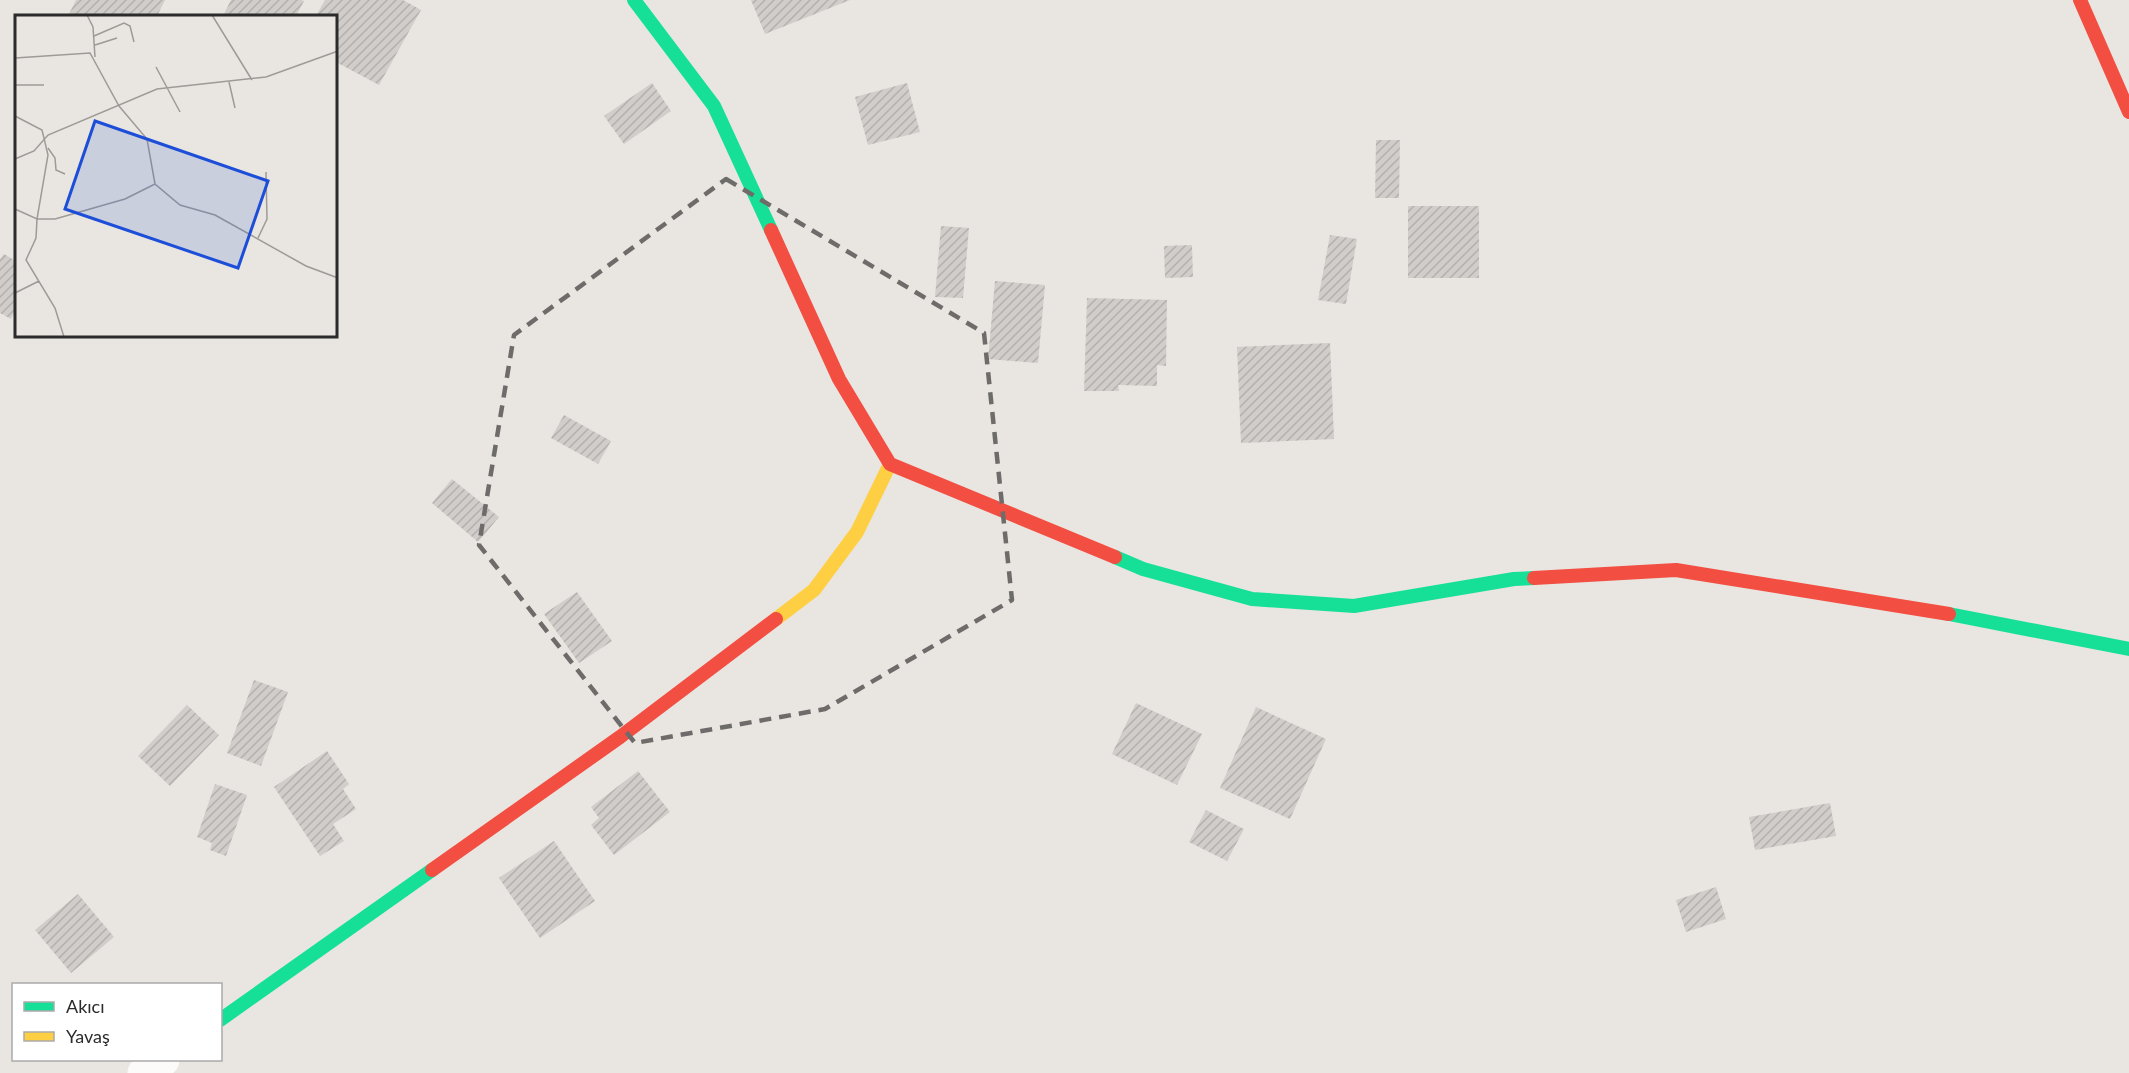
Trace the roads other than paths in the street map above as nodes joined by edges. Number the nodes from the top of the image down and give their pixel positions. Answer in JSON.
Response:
{"nodes":[{"id":1,"x":634,"y":0,"type":"edge"},
{"id":2,"x":2080,"y":0,"type":"edge"},
{"id":3,"x":2129,"y":112,"type":"edge"},
{"id":4,"x":890,"y":464,"type":"junction"},
{"id":5,"x":2129,"y":649,"type":"edge"},
{"id":6,"x":222,"y":1019,"type":"edge"},
{"id":7,"x":160,"y":1061,"type":"edge"},
{"id":8,"x":144,"y":1073,"type":"edge"}],
"edges":[{"from":1,"to":4,"type":"street"},
{"from":2,"to":3,"type":"street"},
{"from":4,"to":5,"type":"street"},
{"from":4,"to":6,"type":"street"},
{"from":7,"to":8,"type":"street"}]}
